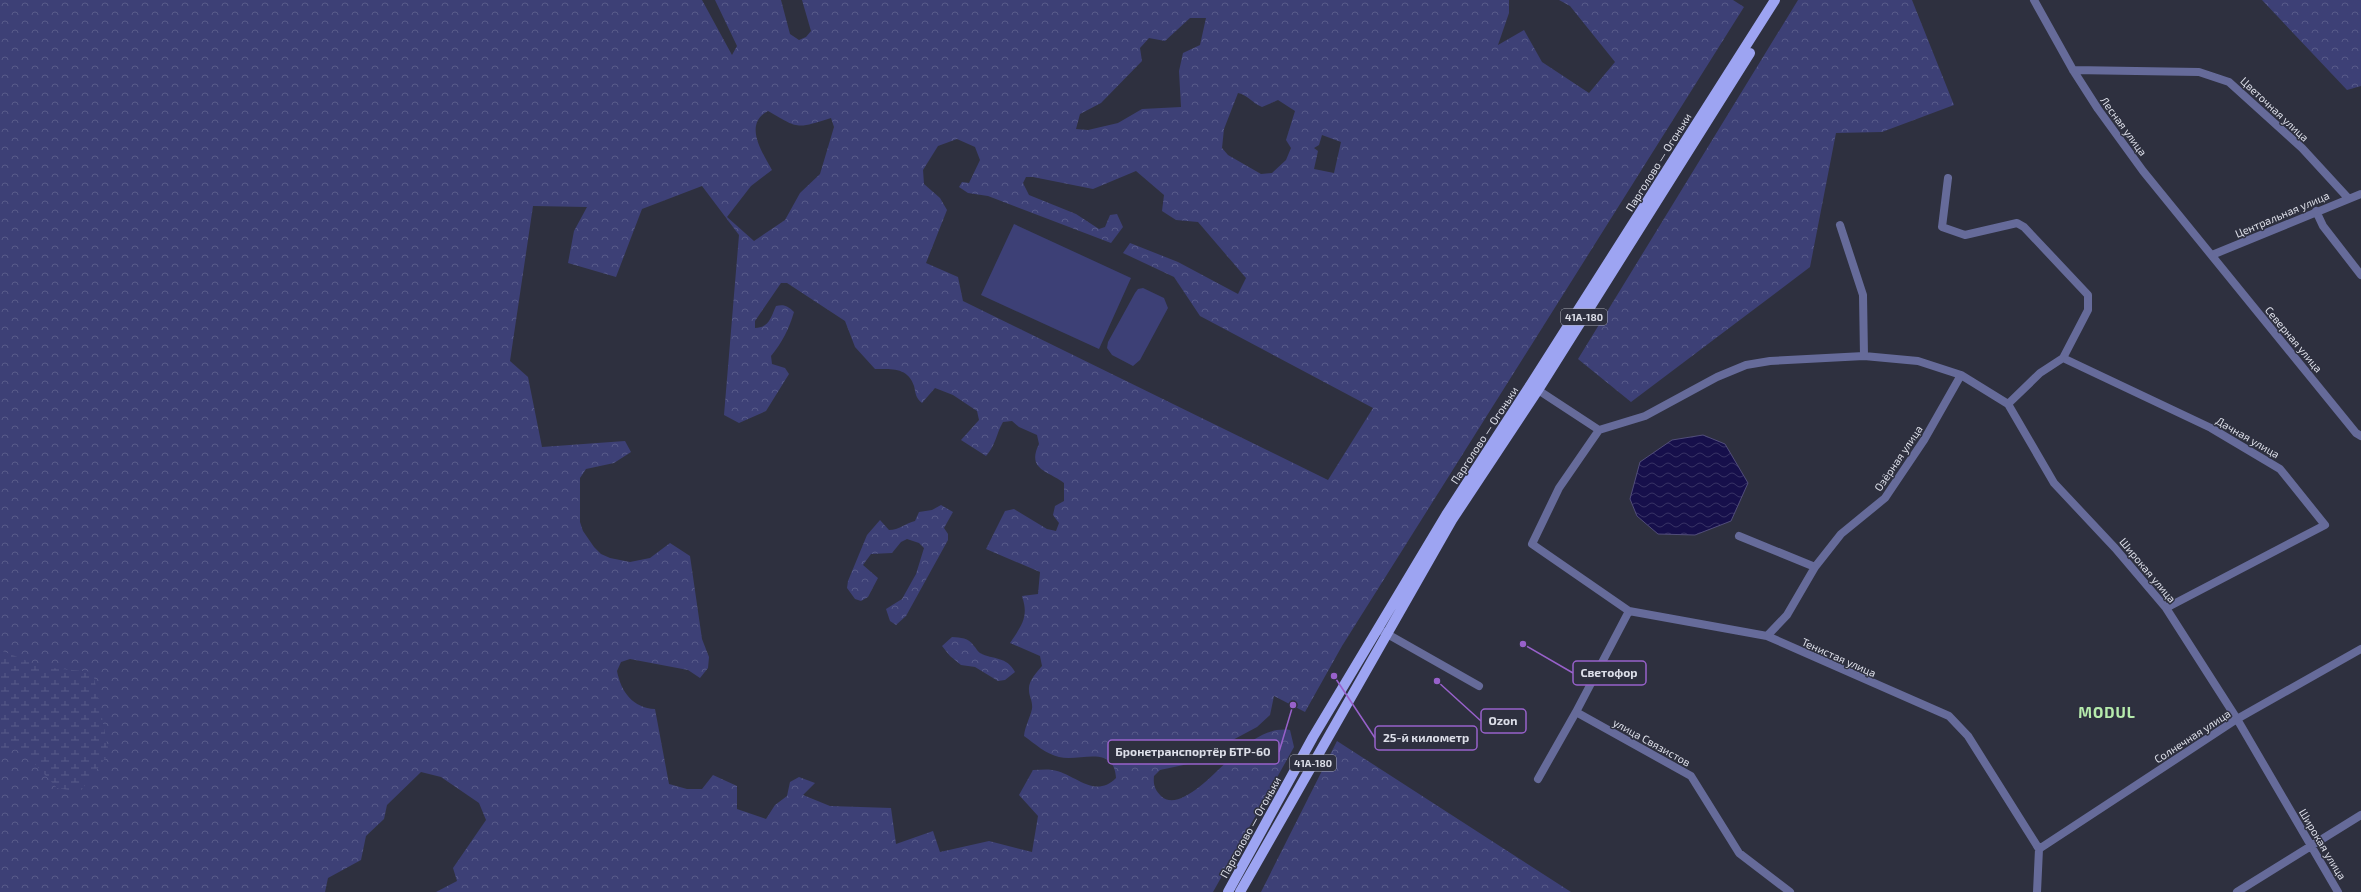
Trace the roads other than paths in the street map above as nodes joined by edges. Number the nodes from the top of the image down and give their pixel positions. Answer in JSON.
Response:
{"nodes":[{"id":1,"x":1775,"y":0,"type":"edge"},
{"id":2,"x":1783,"y":0,"type":"edge"},
{"id":3,"x":2034,"y":0,"type":"edge"},
{"id":4,"x":2073,"y":70,"type":"junction"},
{"id":5,"x":1948,"y":178,"type":"dead end"},
{"id":6,"x":2361,"y":194,"type":"edge"},
{"id":7,"x":2348,"y":198,"type":"junction"},
{"id":8,"x":2316,"y":211,"type":"junction"},
{"id":9,"x":1840,"y":225,"type":"dead end"},
{"id":10,"x":2212,"y":255,"type":"junction"},
{"id":11,"x":2361,"y":275,"type":"edge"},
{"id":12,"x":1864,"y":356,"type":"junction"},
{"id":13,"x":2063,"y":358,"type":"junction"},
{"id":14,"x":1961,"y":375,"type":"junction"},
{"id":15,"x":1538,"y":390,"type":"junction"},
{"id":16,"x":2008,"y":404,"type":"junction"},
{"id":17,"x":1599,"y":430,"type":"junction"},
{"id":18,"x":2361,"y":436,"type":"edge"},
{"id":19,"x":1739,"y":536,"type":"dead end"},
{"id":20,"x":1816,"y":567,"type":"junction"},
{"id":21,"x":2166,"y":608,"type":"junction"},
{"id":22,"x":1629,"y":611,"type":"junction"},
{"id":23,"x":1382,"y":631,"type":"junction"},
{"id":24,"x":1767,"y":636,"type":"junction"},
{"id":25,"x":2361,"y":649,"type":"edge"},
{"id":26,"x":1479,"y":686,"type":"dead end"},
{"id":27,"x":1576,"y":712,"type":"junction"},
{"id":28,"x":2237,"y":720,"type":"junction"},
{"id":29,"x":1538,"y":779,"type":"dead end"},
{"id":30,"x":2361,"y":815,"type":"edge"},
{"id":31,"x":2311,"y":846,"type":"junction"},
{"id":32,"x":2039,"y":849,"type":"junction"},
{"id":33,"x":1228,"y":892,"type":"edge"},
{"id":34,"x":1240,"y":892,"type":"edge"},
{"id":35,"x":1790,"y":892,"type":"edge"},
{"id":36,"x":2037,"y":892,"type":"edge"},
{"id":37,"x":2236,"y":892,"type":"edge"},
{"id":38,"x":2338,"y":892,"type":"edge"}],
"edges":[{"from":1,"to":23,"type":"main road","name":"Парголово — Огоньки","number":"41А-180"},
{"from":2,"to":15,"type":"main road","name":"Парголово — Огоньки","number":"41А-180"},
{"from":3,"to":4,"type":"street","name":"Лесная улица"},
{"from":4,"to":7,"type":"street","name":"Цветочная улица"},
{"from":4,"to":10,"type":"street","name":"Лесная улица"},
{"from":5,"to":13,"type":"street"},
{"from":6,"to":7,"type":"street","name":"Центральная улица"},
{"from":7,"to":8,"type":"street","name":"Центральная улица"},
{"from":8,"to":10,"type":"street","name":"Центральная улица"},
{"from":8,"to":11,"type":"street"},
{"from":9,"to":12,"type":"street"},
{"from":10,"to":18,"type":"street","name":"Северная улица"},
{"from":12,"to":14,"type":"street","name":"Широкая улица"},
{"from":12,"to":17,"type":"street","name":"Широкая улица"},
{"from":13,"to":16,"type":"street"},
{"from":13,"to":21,"type":"street","name":"Дачная улица"},
{"from":14,"to":16,"type":"street","name":"Широкая улица"},
{"from":14,"to":20,"type":"street","name":"Озёрная улица"},
{"from":15,"to":17,"type":"street"},
{"from":15,"to":23,"type":"main road","name":"Парголово — Огоньки","number":"41А-180"},
{"from":16,"to":21,"type":"street","name":"Широкая улица"},
{"from":17,"to":22,"type":"street"},
{"from":19,"to":20,"type":"street"},
{"from":20,"to":24,"type":"street","name":"Озёрная улица"},
{"from":21,"to":28,"type":"street","name":"Широкая улица"},
{"from":22,"to":24,"type":"street","name":"Тенистая улица"},
{"from":22,"to":27,"type":"street"},
{"from":23,"to":26,"type":"street"},
{"from":23,"to":33,"type":"main road","name":"Парголово — Огоньки","number":"41А-180"},
{"from":23,"to":34,"type":"main road","name":"Парголово — Огоньки","number":"41А-180"},
{"from":24,"to":32,"type":"street","name":"Тенистая улица"},
{"from":25,"to":28,"type":"street","name":"Солнечная улица"},
{"from":27,"to":29,"type":"street"},
{"from":27,"to":35,"type":"street","name":"улица Связистов"},
{"from":28,"to":31,"type":"street","name":"Широкая улица"},
{"from":28,"to":32,"type":"street","name":"Солнечная улица"},
{"from":30,"to":31,"type":"street"},
{"from":31,"to":37,"type":"street"},
{"from":31,"to":38,"type":"street","name":"Широкая улица"},
{"from":32,"to":36,"type":"street"}]}
